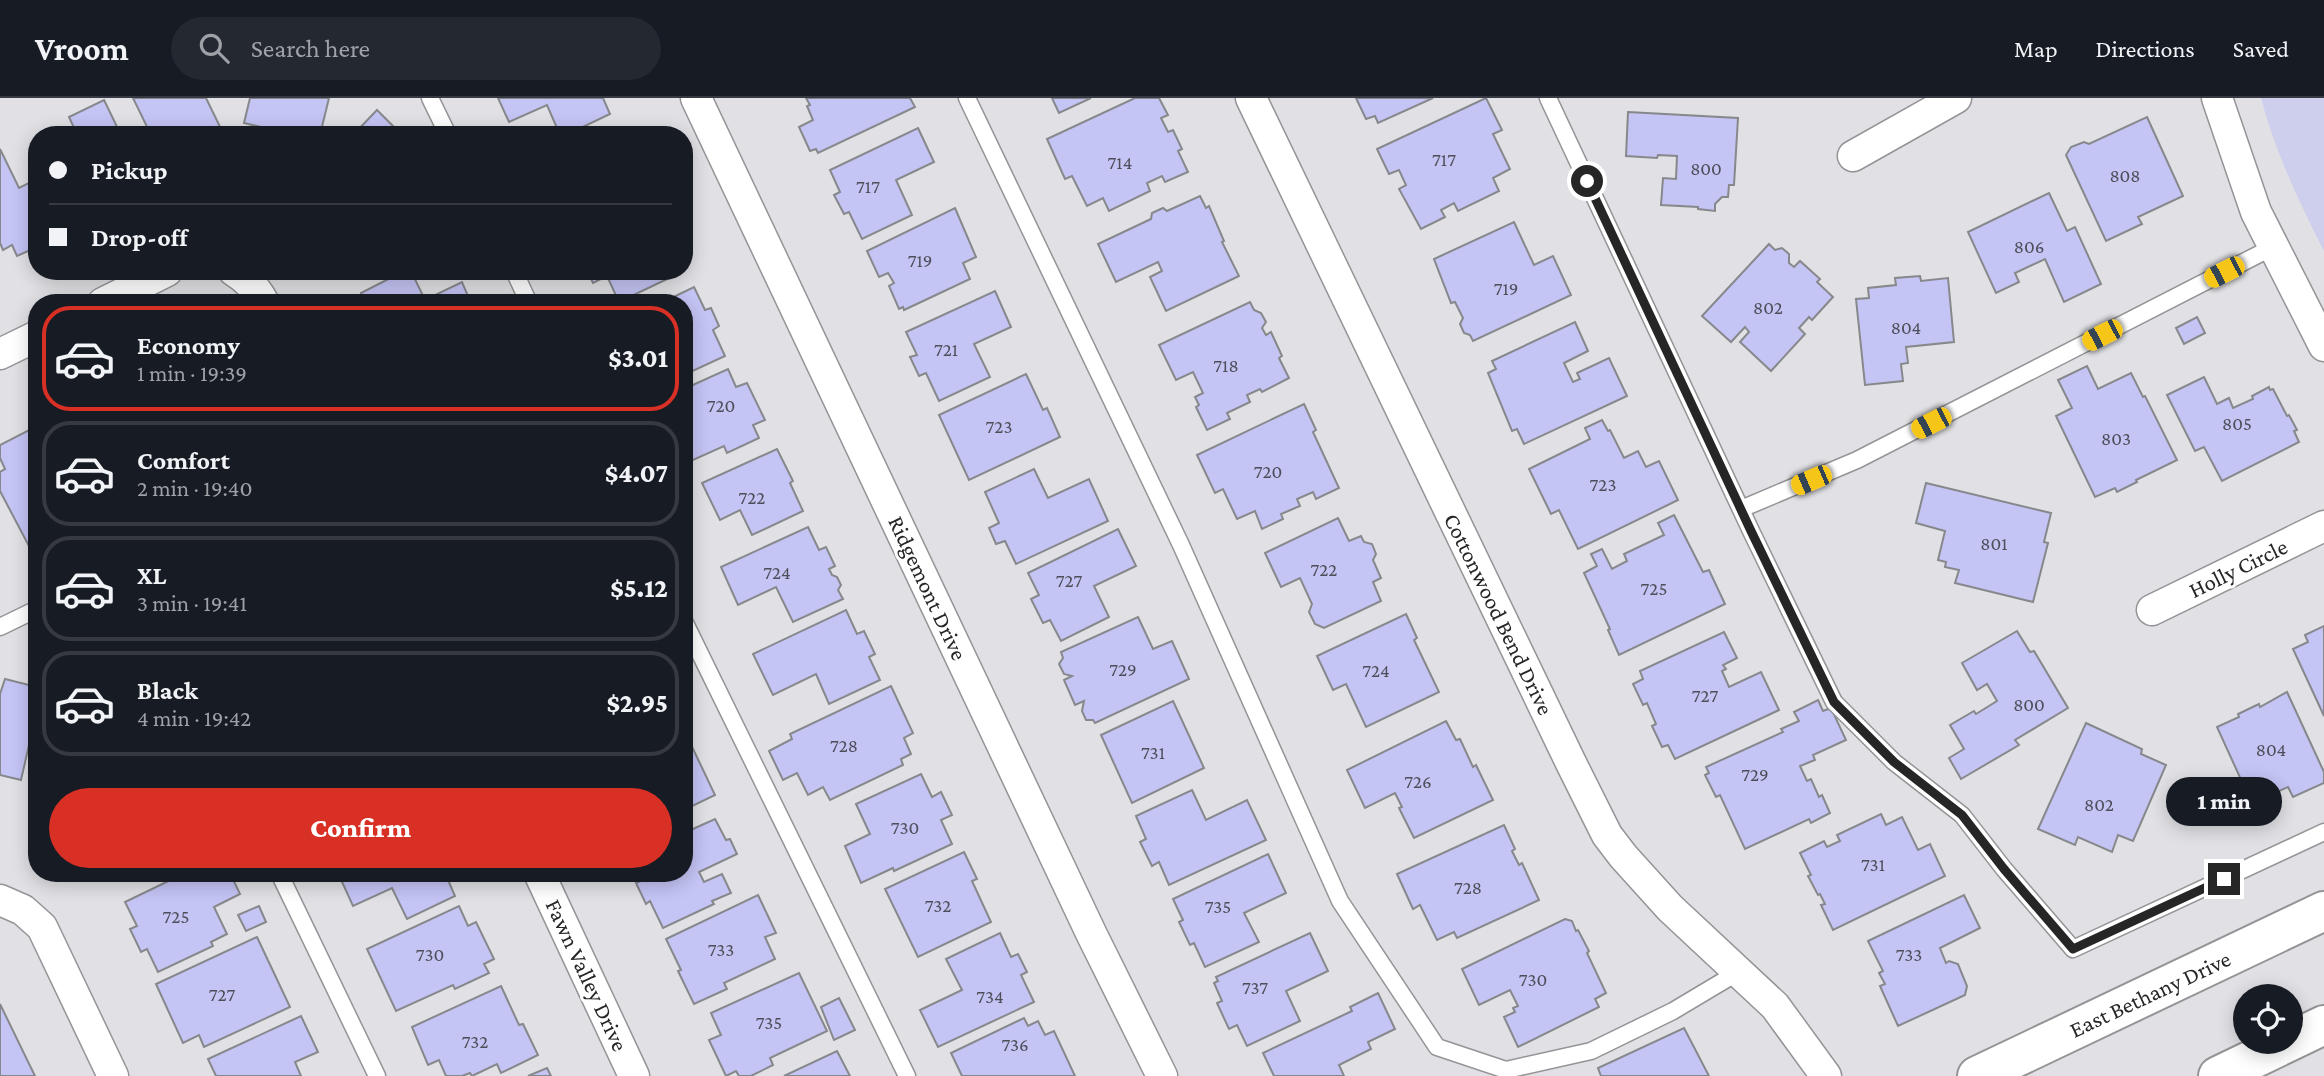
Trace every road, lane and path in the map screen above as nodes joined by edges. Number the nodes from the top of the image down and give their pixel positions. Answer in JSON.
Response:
{"nodes":[{"id":1,"x":430,"y":98,"type":"edge"},
{"id":2,"x":696,"y":98,"type":"edge"},
{"id":3,"x":967,"y":98,"type":"edge"},
{"id":4,"x":1251,"y":98,"type":"edge"},
{"id":5,"x":1548,"y":98,"type":"edge"},
{"id":6,"x":1956,"y":98,"type":"edge"},
{"id":7,"x":2217,"y":98,"type":"edge"},
{"id":8,"x":444,"y":126,"type":"edge"},
{"id":9,"x":1853,"y":156,"type":"dead end"},
{"id":10,"x":2273,"y":247,"type":"junction"},
{"id":11,"x":149,"y":280,"type":"edge"},
{"id":12,"x":247,"y":280,"type":"edge"},
{"id":13,"x":121,"y":294,"type":"edge"},
{"id":14,"x":259,"y":294,"type":"edge"},
{"id":15,"x":28,"y":340,"type":"edge"},
{"id":16,"x":2324,"y":346,"type":"edge"},
{"id":17,"x":0,"y":354,"type":"edge"},
{"id":18,"x":1741,"y":509,"type":"junction"},
{"id":19,"x":2324,"y":526,"type":"edge"},
{"id":20,"x":2152,"y":611,"type":"dead end"},
{"id":21,"x":28,"y":613,"type":"edge"},
{"id":22,"x":0,"y":626,"type":"edge"},
{"id":23,"x":693,"y":639,"type":"edge"},
{"id":24,"x":2324,"y":832,"type":"edge"},
{"id":25,"x":283,"y":882,"type":"edge"},
{"id":26,"x":543,"y":882,"type":"edge"},
{"id":27,"x":0,"y":900,"type":"edge"},
{"id":28,"x":2324,"y":911,"type":"edge"},
{"id":29,"x":1740,"y":971,"type":"junction"},
{"id":30,"x":2324,"y":1025,"type":"edge"},
{"id":31,"x":113,"y":1076,"type":"edge"},
{"id":32,"x":377,"y":1076,"type":"edge"},
{"id":33,"x":634,"y":1076,"type":"edge"},
{"id":34,"x":907,"y":1076,"type":"edge"},
{"id":35,"x":1162,"y":1076,"type":"edge"},
{"id":36,"x":1826,"y":1076,"type":"edge"},
{"id":37,"x":1977,"y":1076,"type":"edge"},
{"id":38,"x":2218,"y":1076,"type":"edge"}],
"edges":[{"from":1,"to":8,"type":"lane"},
{"from":2,"to":35,"type":"street","name":"Ridgemont Drive"},
{"from":3,"to":29,"type":"lane"},
{"from":4,"to":29,"type":"street","name":"Cottonwood Bend Drive"},
{"from":5,"to":18,"type":"lane"},
{"from":6,"to":9,"type":"street"},
{"from":7,"to":10,"type":"street"},
{"from":10,"to":16,"type":"street"},
{"from":10,"to":18,"type":"lane"},
{"from":11,"to":13,"type":"street"},
{"from":12,"to":14,"type":"street"},
{"from":15,"to":17,"type":"street"},
{"from":18,"to":24,"type":"lane"},
{"from":19,"to":20,"type":"street","name":"Holly Circle"},
{"from":21,"to":22,"type":"lane"},
{"from":23,"to":34,"type":"lane"},
{"from":25,"to":32,"type":"lane"},
{"from":26,"to":33,"type":"street","name":"Fawn Valley Drive"},
{"from":27,"to":31,"type":"street"},
{"from":28,"to":37,"type":"main road","name":"East Bethany Drive"},
{"from":29,"to":36,"type":"street","name":"Cottonwood Bend Drive"},
{"from":30,"to":38,"type":"main road"}]}
